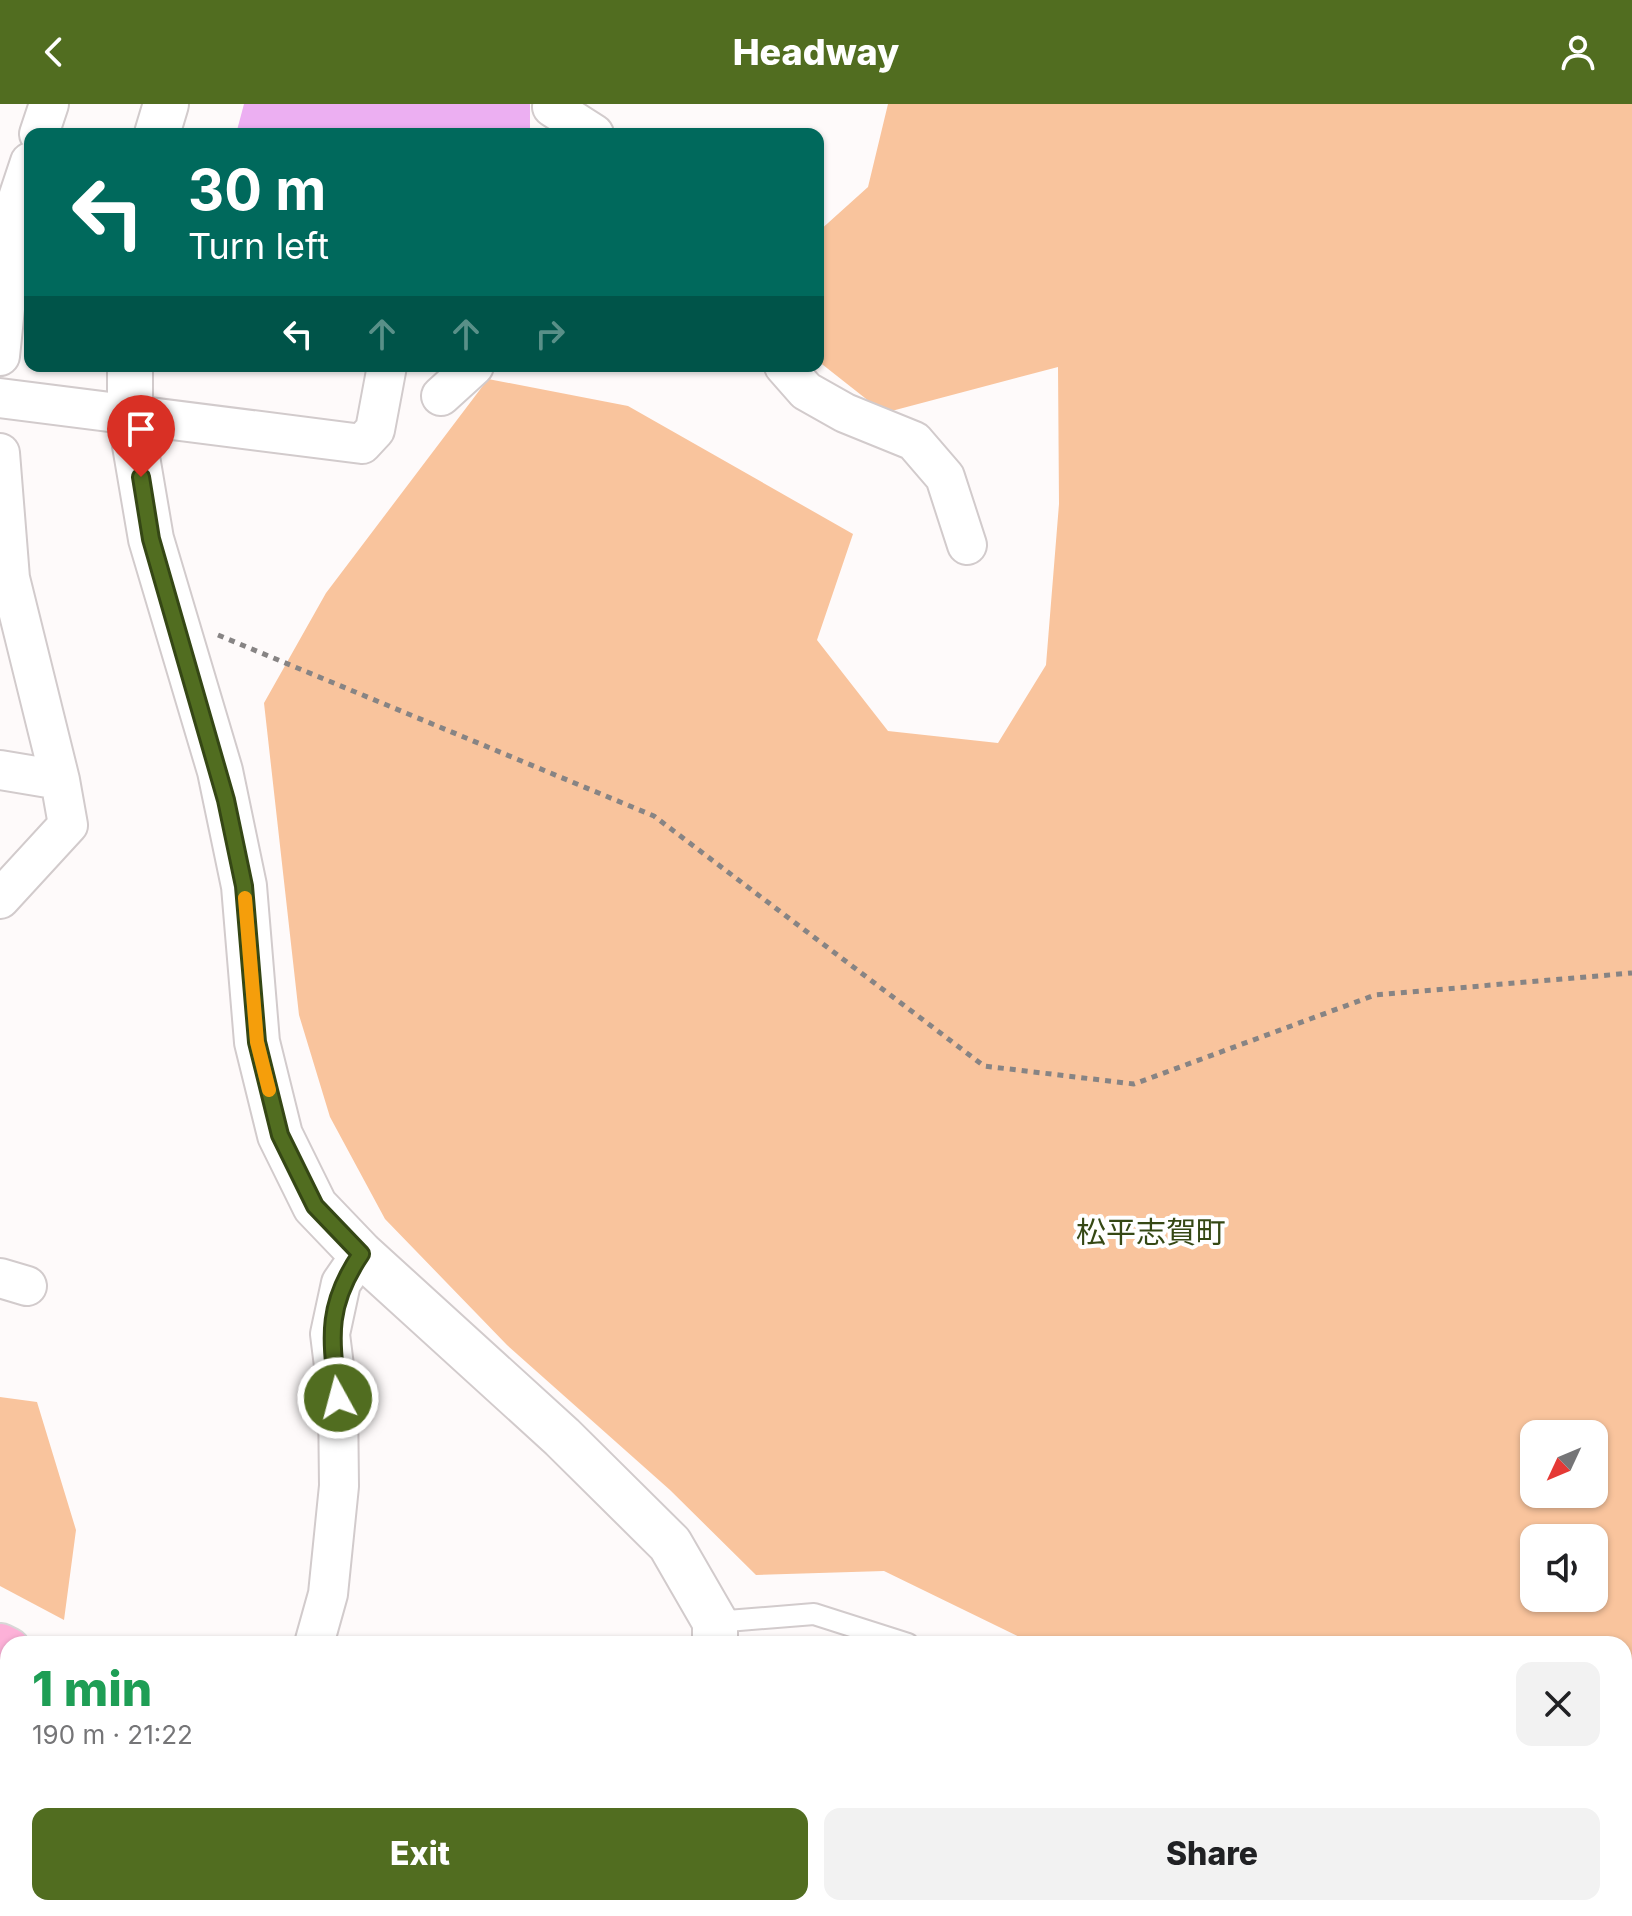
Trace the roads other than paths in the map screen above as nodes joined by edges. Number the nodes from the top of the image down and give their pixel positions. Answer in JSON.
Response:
{"nodes":[{"id":1,"x":49,"y":104,"type":"edge"},
{"id":2,"x":166,"y":104,"type":"edge"},
{"id":3,"x":551,"y":115,"type":"edge"},
{"id":4,"x":41,"y":128,"type":"edge"},
{"id":5,"x":159,"y":128,"type":"edge"},
{"id":6,"x":580,"y":128,"type":"edge"},
{"id":7,"x":24,"y":173,"type":"edge"},
{"id":8,"x":8,"y":203,"type":"edge"},
{"id":9,"x":0,"y":356,"type":"edge"},
{"id":10,"x":130,"y":372,"type":"edge"},
{"id":11,"x":386,"y":372,"type":"edge"},
{"id":12,"x":467,"y":372,"type":"edge"},
{"id":13,"x":789,"y":372,"type":"edge"},
{"id":14,"x":441,"y":396,"type":"dead end"},
{"id":15,"x":0,"y":398,"type":"edge"},
{"id":16,"x":130,"y":416,"type":"junction"},
{"id":17,"x":0,"y":453,"type":"edge"},
{"id":18,"x":967,"y":545,"type":"dead end"},
{"id":19,"x":5,"y":577,"type":"edge"},
{"id":20,"x":0,"y":770,"type":"edge"},
{"id":21,"x":60,"y":780,"type":"junction"},
{"id":22,"x":0,"y":899,"type":"edge"},
{"id":23,"x":361,"y":1254,"type":"junction"},
{"id":24,"x":715,"y":1633,"type":"edge"},
{"id":25,"x":316,"y":1636,"type":"edge"},
{"id":26,"x":883,"y":1636,"type":"edge"}],
"edges":[{"from":1,"to":4,"type":"street"},
{"from":2,"to":5,"type":"street"},
{"from":3,"to":6,"type":"street"},
{"from":7,"to":8,"type":"street"},
{"from":8,"to":9,"type":"street"},
{"from":10,"to":16,"type":"street"},
{"from":11,"to":16,"type":"street"},
{"from":12,"to":14,"type":"street"},
{"from":13,"to":18,"type":"street"},
{"from":15,"to":16,"type":"street"},
{"from":16,"to":23,"type":"street"},
{"from":17,"to":19,"type":"street"},
{"from":19,"to":21,"type":"street"},
{"from":20,"to":21,"type":"street"},
{"from":21,"to":22,"type":"street"},
{"from":23,"to":24,"type":"street"},
{"from":23,"to":25,"type":"street"},
{"from":24,"to":26,"type":"lane"}]}
